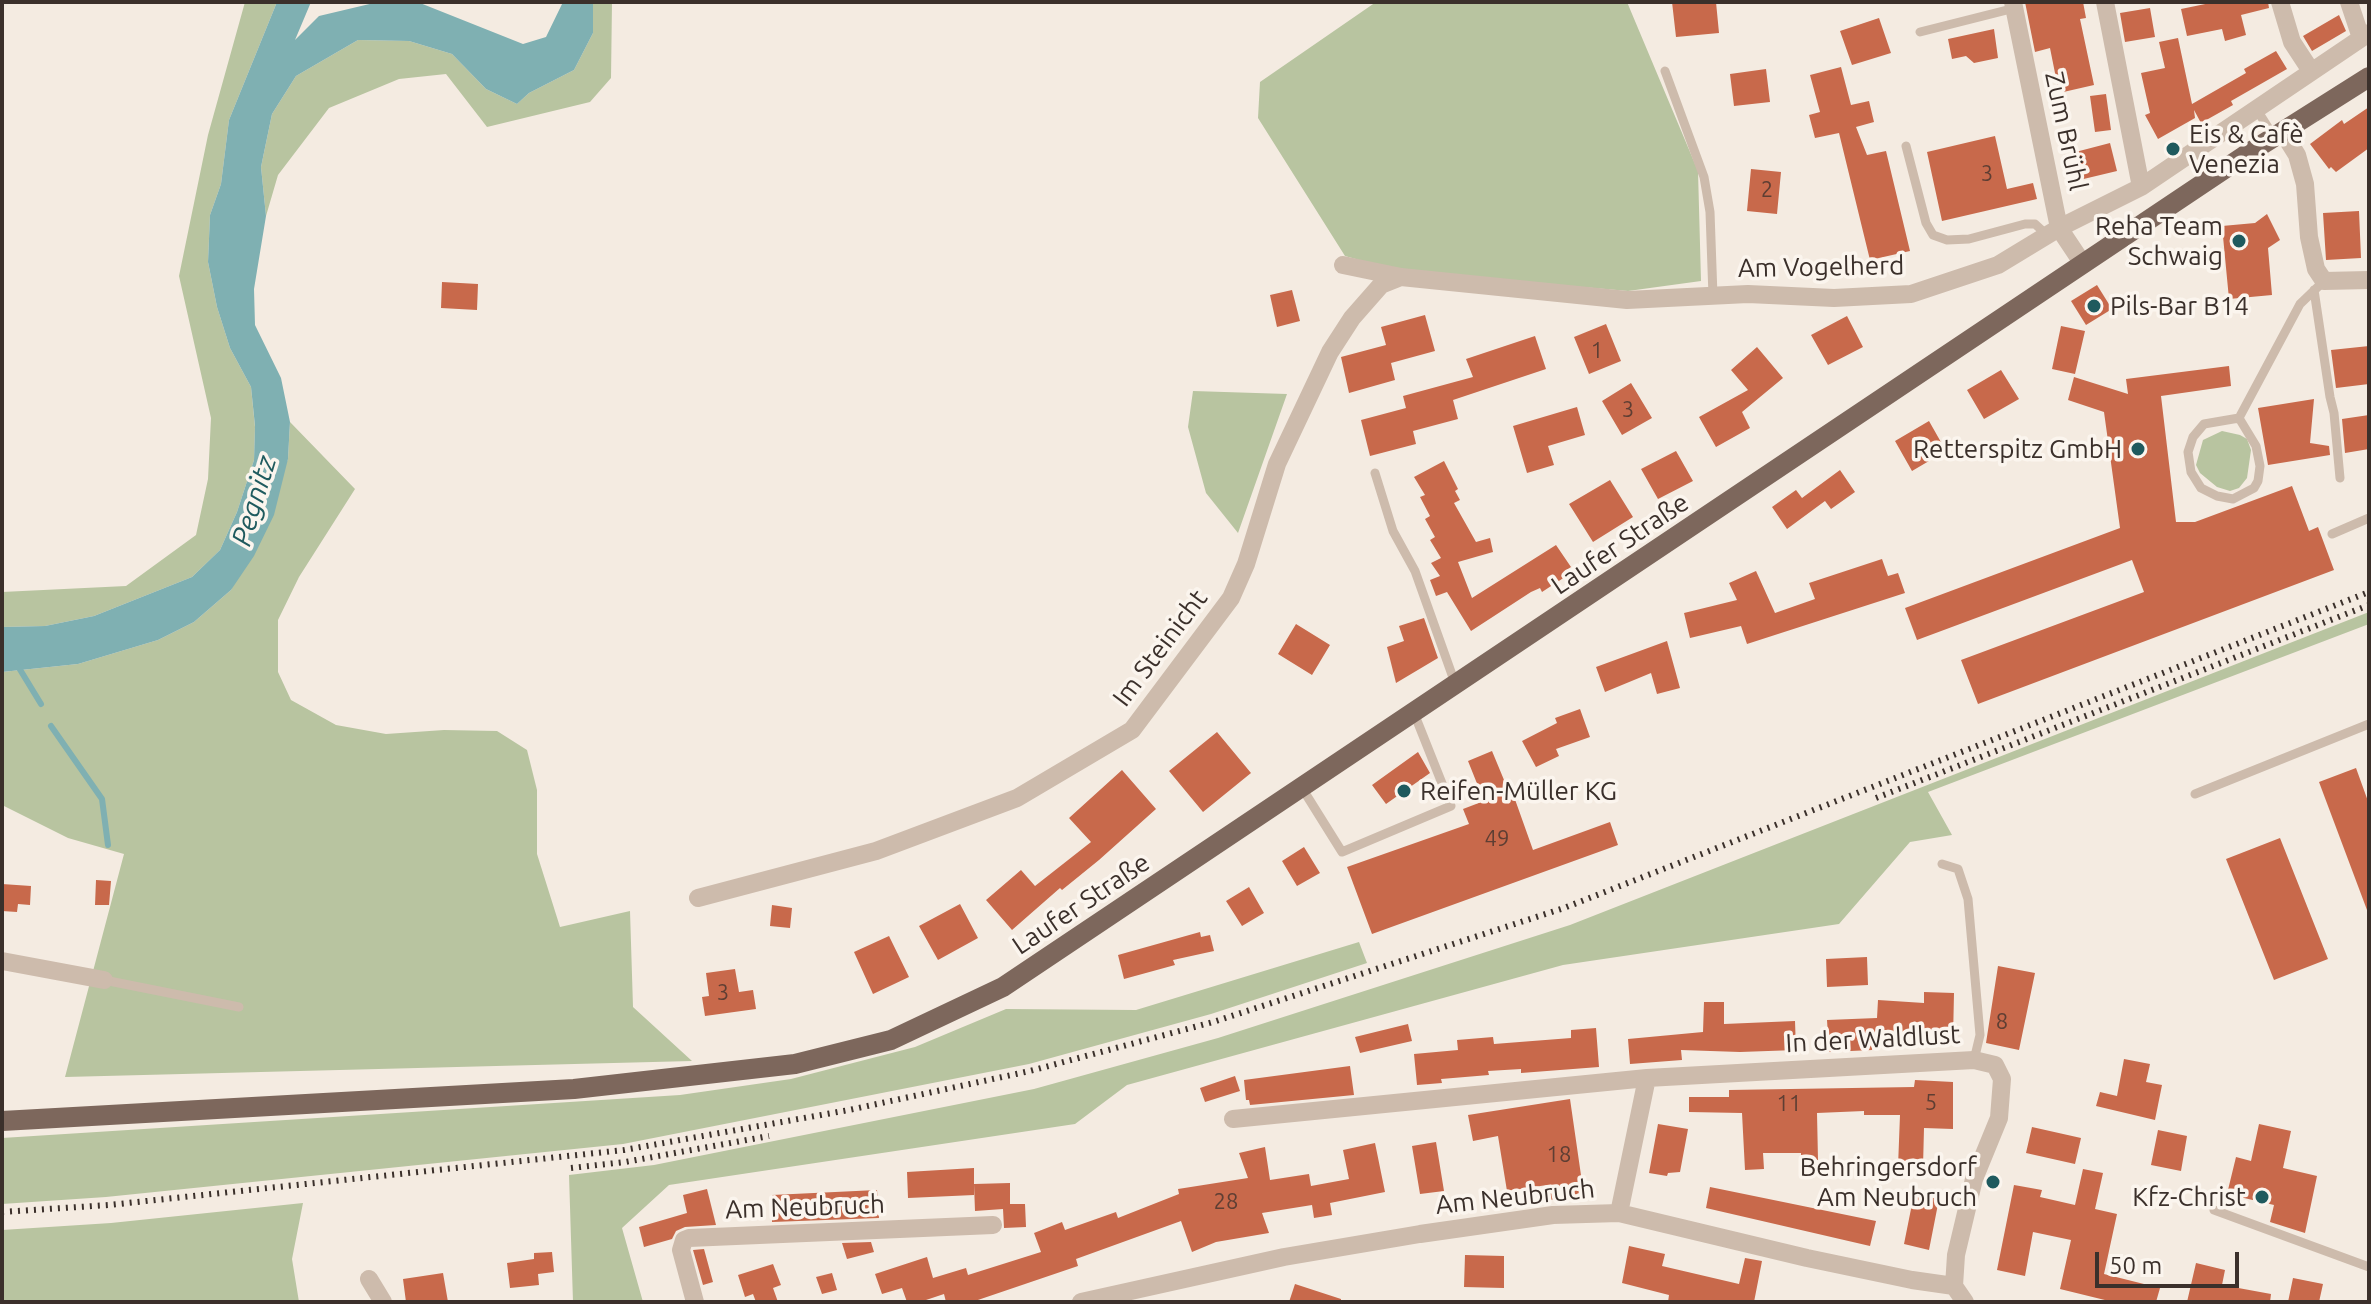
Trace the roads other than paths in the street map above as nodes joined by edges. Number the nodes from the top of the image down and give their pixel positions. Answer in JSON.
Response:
{"nodes":[{"id":1,"x":2105,"y":2,"type":"edge"},
{"id":2,"x":2280,"y":2,"type":"edge"},
{"id":3,"x":2349,"y":2,"type":"edge"},
{"id":4,"x":2014,"y":5,"type":"edge"},
{"id":5,"x":1920,"y":32,"type":"dead end"},
{"id":6,"x":2365,"y":36,"type":"edge"},
{"id":7,"x":1665,"y":71,"type":"dead end"},
{"id":8,"x":2311,"y":71,"type":"junction"},
{"id":9,"x":2369,"y":77,"type":"edge"},
{"id":10,"x":2257,"y":110,"type":"junction"},
{"id":11,"x":2278,"y":134,"type":"junction"},
{"id":12,"x":1906,"y":146,"type":"dead end"},
{"id":13,"x":2141,"y":187,"type":"junction"},
{"id":14,"x":2053,"y":232,"type":"junction"},
{"id":15,"x":2083,"y":264,"type":"junction"},
{"id":16,"x":1343,"y":265,"type":"dead end"},
{"id":17,"x":1401,"y":277,"type":"junction"},
{"id":18,"x":2369,"y":280,"type":"edge"},
{"id":19,"x":2319,"y":286,"type":"junction"},
{"id":20,"x":1713,"y":296,"type":"junction"},
{"id":21,"x":2239,"y":418,"type":"junction"},
{"id":22,"x":1375,"y":473,"type":"dead end"},
{"id":23,"x":2340,"y":478,"type":"dead end"},
{"id":24,"x":2369,"y":518,"type":"edge"},
{"id":25,"x":2332,"y":534,"type":"dead end"},
{"id":26,"x":1456,"y":686,"type":"junction"},
{"id":27,"x":1414,"y":713,"type":"junction"},
{"id":28,"x":2369,"y":724,"type":"edge"},
{"id":29,"x":1302,"y":788,"type":"junction"},
{"id":30,"x":2195,"y":794,"type":"dead end"},
{"id":31,"x":1942,"y":864,"type":"dead end"},
{"id":32,"x":698,"y":898,"type":"dead end"},
{"id":33,"x":2,"y":961,"type":"edge"},
{"id":34,"x":104,"y":980,"type":"joint"},
{"id":35,"x":239,"y":1007,"type":"dead end"},
{"id":36,"x":1974,"y":1060,"type":"junction"},
{"id":37,"x":1647,"y":1078,"type":"junction"},
{"id":38,"x":1233,"y":1119,"type":"dead end"},
{"id":39,"x":2,"y":1121,"type":"edge"},
{"id":40,"x":2214,"y":1210,"type":"dead end"},
{"id":41,"x":1619,"y":1213,"type":"junction"},
{"id":42,"x":993,"y":1225,"type":"dead end"},
{"id":43,"x":2369,"y":1267,"type":"edge"},
{"id":44,"x":369,"y":1279,"type":"dead end"},
{"id":45,"x":1954,"y":1286,"type":"junction"},
{"id":46,"x":1104,"y":1299,"type":"edge"},
{"id":47,"x":383,"y":1302,"type":"edge"},
{"id":48,"x":695,"y":1302,"type":"edge"},
{"id":49,"x":1081,"y":1302,"type":"edge"},
{"id":50,"x":1965,"y":1302,"type":"edge"}],
"edges":[{"from":1,"to":13,"type":"street"},
{"from":2,"to":8,"type":"street"},
{"from":3,"to":6,"type":"street"},
{"from":4,"to":5,"type":"lane"},
{"from":4,"to":14,"type":"street","name":"Zum Brühl"},
{"from":6,"to":8,"type":"street"},
{"from":7,"to":20,"type":"lane","name":"Am Vogelherd"},
{"from":8,"to":10,"type":"street"},
{"from":9,"to":11,"type":"main road","name":"Laufer Straße"},
{"from":10,"to":11,"type":"lane"},
{"from":10,"to":13,"type":"street"},
{"from":11,"to":15,"type":"main road","name":"Laufer Straße"},
{"from":11,"to":19,"type":"street"},
{"from":12,"to":14,"type":"lane"},
{"from":13,"to":14,"type":"street"},
{"from":14,"to":15,"type":"street","name":"Zum Brühl"},
{"from":14,"to":20,"type":"street","name":"Am Vogelherd"},
{"from":15,"to":26,"type":"main road","name":"Laufer Straße"},
{"from":16,"to":17,"type":"street"},
{"from":17,"to":20,"type":"street","name":"Am Vogelherd"},
{"from":17,"to":32,"type":"street","name":"Im Steinicht"},
{"from":18,"to":19,"type":"street"},
{"from":19,"to":21,"type":"lane"},
{"from":19,"to":23,"type":"lane"},
{"from":21,"to":21,"type":"lane"},
{"from":22,"to":26,"type":"lane"},
{"from":24,"to":25,"type":"lane"},
{"from":26,"to":27,"type":"main road","name":"Laufer Straße"},
{"from":27,"to":29,"type":"main road","name":"Laufer Straße"},
{"from":27,"to":29,"type":"lane"},
{"from":28,"to":30,"type":"lane"},
{"from":29,"to":39,"type":"main road","name":"Laufer Straße"},
{"from":31,"to":36,"type":"lane"},
{"from":33,"to":34,"type":"street"},
{"from":34,"to":35,"type":"lane"},
{"from":36,"to":37,"type":"street","name":"In der Waldlust"},
{"from":36,"to":45,"type":"street","name":"In der Waldlust"},
{"from":37,"to":38,"type":"street","name":"In der Waldlust"},
{"from":37,"to":41,"type":"street"},
{"from":40,"to":43,"type":"lane"},
{"from":41,"to":45,"type":"street","name":"Am Neubruch"},
{"from":41,"to":46,"type":"street","name":"Am Neubruch"},
{"from":42,"to":48,"type":"street","name":"Am Neubruch"},
{"from":44,"to":47,"type":"street"},
{"from":45,"to":50,"type":"street"},
{"from":46,"to":49,"type":"street","name":"Am Neubruch"}]}
